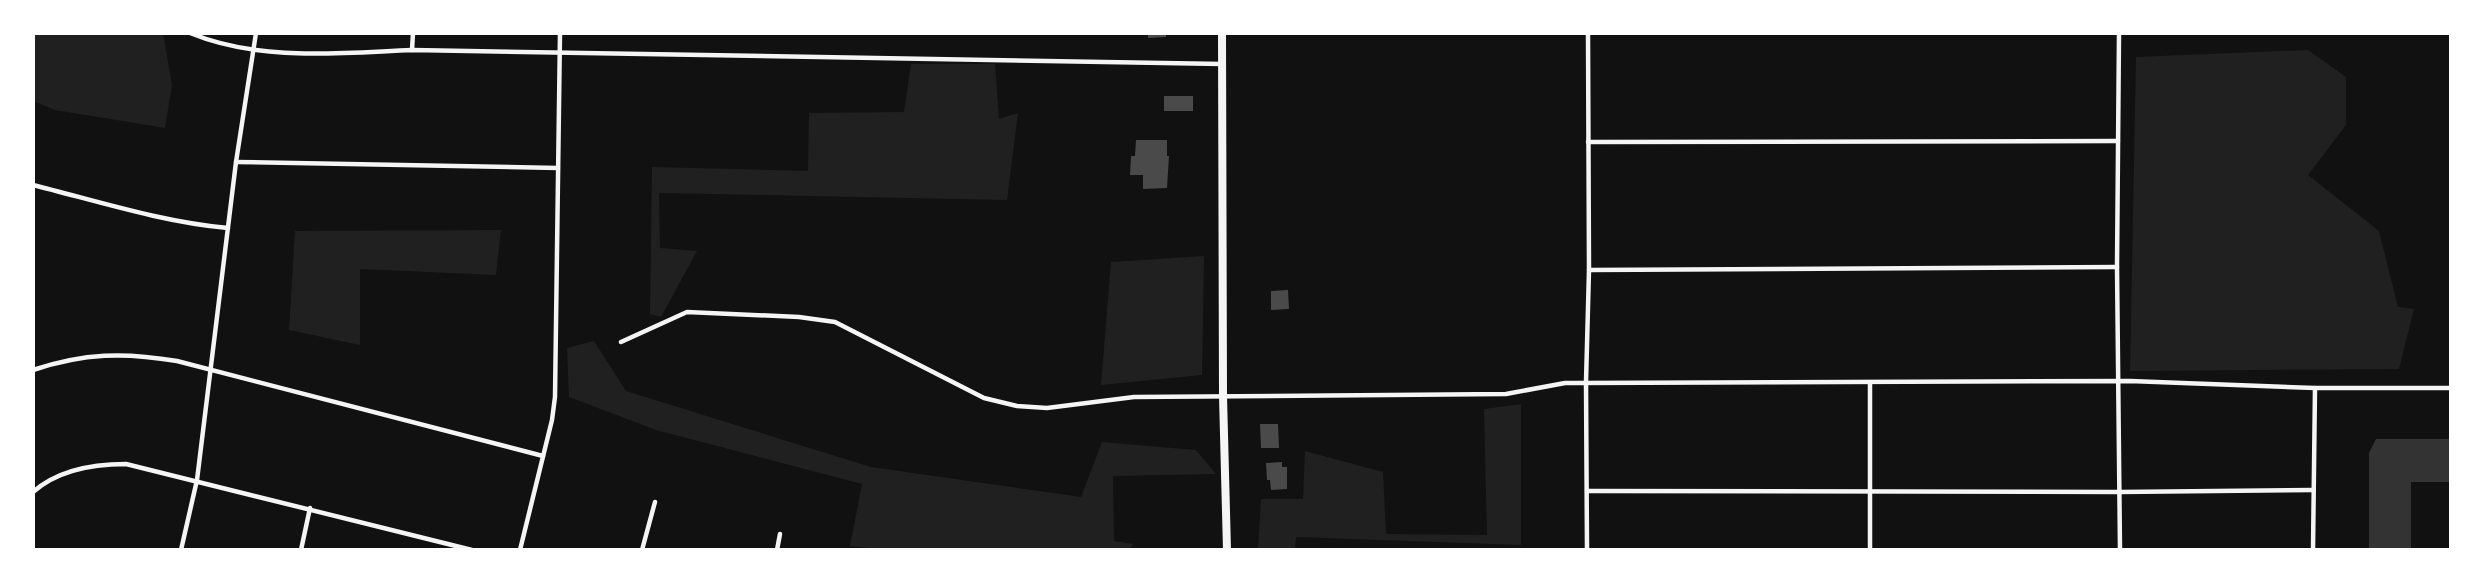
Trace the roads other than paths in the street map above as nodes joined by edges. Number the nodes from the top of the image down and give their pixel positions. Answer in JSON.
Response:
{"nodes":[{"id":1,"x":190,"y":33,"type":"edge"},
{"id":2,"x":256,"y":33,"type":"edge"},
{"id":3,"x":413,"y":33,"type":"edge"},
{"id":4,"x":560,"y":33,"type":"edge"},
{"id":5,"x":1222,"y":33,"type":"edge"},
{"id":6,"x":1588,"y":33,"type":"edge"},
{"id":7,"x":2119,"y":33,"type":"edge"},
{"id":8,"x":254,"y":50,"type":"junction"},
{"id":9,"x":412,"y":50,"type":"junction"},
{"id":10,"x":559,"y":53,"type":"junction"},
{"id":11,"x":1222,"y":64,"type":"junction"},
{"id":12,"x":2118,"y":141,"type":"junction"},
{"id":13,"x":1588,"y":142,"type":"junction"},
{"id":14,"x":236,"y":162,"type":"junction"},
{"id":15,"x":558,"y":168,"type":"junction"},
{"id":16,"x":33,"y":185,"type":"edge"},
{"id":17,"x":228,"y":228,"type":"junction"},
{"id":18,"x":2117,"y":267,"type":"junction"},
{"id":19,"x":1589,"y":270,"type":"junction"},
{"id":20,"x":621,"y":342,"type":"dead end"},
{"id":21,"x":209,"y":369,"type":"junction"},
{"id":22,"x":33,"y":370,"type":"edge"},
{"id":23,"x":1586,"y":382,"type":"junction"},
{"id":24,"x":2118,"y":382,"type":"junction"},
{"id":25,"x":1870,"y":383,"type":"junction"},
{"id":26,"x":2315,"y":388,"type":"junction"},
{"id":27,"x":2451,"y":388,"type":"edge"},
{"id":28,"x":1223,"y":396,"type":"junction"},
{"id":29,"x":543,"y":456,"type":"junction"},
{"id":30,"x":197,"y":480,"type":"junction"},
{"id":31,"x":2313,"y":490,"type":"junction"},
{"id":32,"x":1587,"y":491,"type":"junction"},
{"id":33,"x":1869,"y":491,"type":"junction"},
{"id":34,"x":33,"y":492,"type":"edge"},
{"id":35,"x":2119,"y":492,"type":"junction"},
{"id":36,"x":654,"y":502,"type":"dead end"},
{"id":37,"x":310,"y":508,"type":"junction"},
{"id":38,"x":780,"y":534,"type":"dead end"},
{"id":39,"x":181,"y":550,"type":"edge"},
{"id":40,"x":301,"y":550,"type":"edge"},
{"id":41,"x":472,"y":550,"type":"edge"},
{"id":42,"x":520,"y":550,"type":"edge"},
{"id":43,"x":642,"y":550,"type":"edge"},
{"id":44,"x":777,"y":550,"type":"edge"},
{"id":45,"x":1227,"y":550,"type":"edge"},
{"id":46,"x":1587,"y":550,"type":"edge"},
{"id":47,"x":1870,"y":550,"type":"edge"},
{"id":48,"x":2120,"y":550,"type":"edge"},
{"id":49,"x":2313,"y":550,"type":"edge"}],
"edges":[{"from":1,"to":8,"type":"street"},
{"from":2,"to":8,"type":"street"},
{"from":3,"to":9,"type":"street"},
{"from":4,"to":10,"type":"street"},
{"from":5,"to":11,"type":"highway"},
{"from":6,"to":13,"type":"street"},
{"from":7,"to":12,"type":"street"},
{"from":8,"to":9,"type":"street"},
{"from":8,"to":14,"type":"street"},
{"from":9,"to":10,"type":"street"},
{"from":10,"to":11,"type":"street"},
{"from":10,"to":15,"type":"street"},
{"from":11,"to":28,"type":"highway"},
{"from":12,"to":13,"type":"street"},
{"from":12,"to":18,"type":"street"},
{"from":13,"to":19,"type":"street"},
{"from":14,"to":15,"type":"street"},
{"from":14,"to":17,"type":"street"},
{"from":15,"to":29,"type":"street"},
{"from":16,"to":17,"type":"street"},
{"from":17,"to":21,"type":"street"},
{"from":18,"to":19,"type":"street"},
{"from":18,"to":24,"type":"street"},
{"from":19,"to":23,"type":"street"},
{"from":20,"to":28,"type":"street"},
{"from":21,"to":22,"type":"street"},
{"from":21,"to":29,"type":"street"},
{"from":21,"to":30,"type":"street"},
{"from":23,"to":25,"type":"street"},
{"from":23,"to":28,"type":"street"},
{"from":23,"to":32,"type":"street"},
{"from":24,"to":25,"type":"street"},
{"from":24,"to":26,"type":"street"},
{"from":24,"to":35,"type":"street"},
{"from":25,"to":33,"type":"street"},
{"from":26,"to":27,"type":"street"},
{"from":26,"to":31,"type":"street"},
{"from":28,"to":45,"type":"highway"},
{"from":29,"to":42,"type":"street"},
{"from":30,"to":34,"type":"street"},
{"from":30,"to":37,"type":"street"},
{"from":30,"to":39,"type":"street"},
{"from":31,"to":35,"type":"street"},
{"from":31,"to":49,"type":"street"},
{"from":32,"to":33,"type":"street"},
{"from":32,"to":46,"type":"street"},
{"from":33,"to":35,"type":"street"},
{"from":33,"to":47,"type":"street"},
{"from":35,"to":48,"type":"street"},
{"from":36,"to":43,"type":"street"},
{"from":37,"to":40,"type":"street"},
{"from":37,"to":41,"type":"street"},
{"from":38,"to":44,"type":"street"}]}
